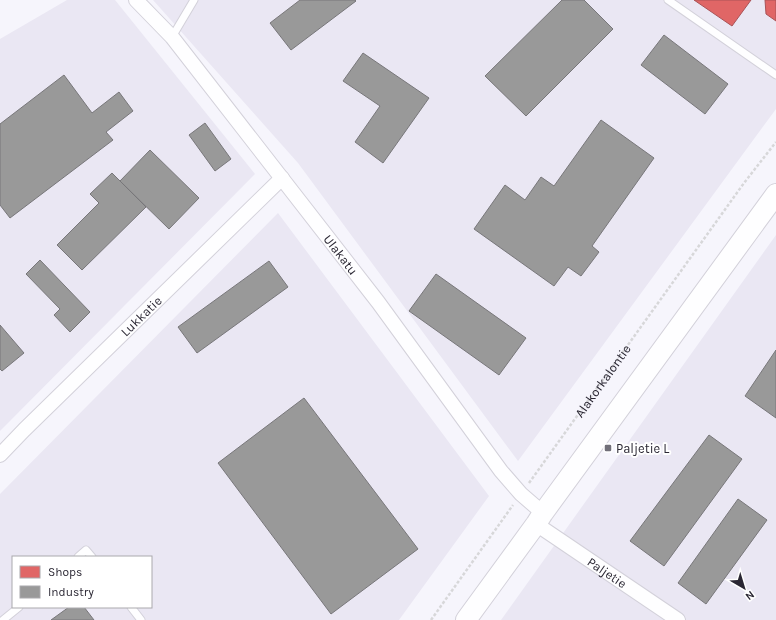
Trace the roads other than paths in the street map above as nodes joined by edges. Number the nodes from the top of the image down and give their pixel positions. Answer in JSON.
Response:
{"nodes":[{"id":1,"x":136,"y":0,"type":"edge"},
{"id":2,"x":194,"y":0,"type":"edge"},
{"id":3,"x":668,"y":0,"type":"edge"},
{"id":4,"x":172,"y":37,"type":"junction"},
{"id":5,"x":776,"y":75,"type":"edge"},
{"id":6,"x":282,"y":178,"type":"junction"},
{"id":7,"x":776,"y":194,"type":"edge"},
{"id":8,"x":0,"y":455,"type":"edge"},
{"id":9,"x":539,"y":518,"type":"junction"},
{"id":10,"x":79,"y":556,"type":"edge"},
{"id":11,"x":91,"y":556,"type":"edge"},
{"id":12,"x":18,"y":608,"type":"edge"},
{"id":13,"x":132,"y":608,"type":"edge"},
{"id":14,"x":3,"y":620,"type":"edge"},
{"id":15,"x":142,"y":620,"type":"edge"},
{"id":16,"x":466,"y":620,"type":"edge"},
{"id":17,"x":678,"y":620,"type":"edge"}],
"edges":[{"from":1,"to":4,"type":"street","name":"Ulakatu"},
{"from":2,"to":4,"type":"lane"},
{"from":3,"to":5,"type":"lane"},
{"from":4,"to":6,"type":"street","name":"Ulakatu"},
{"from":6,"to":8,"type":"street","name":"Lukkatie"},
{"from":6,"to":9,"type":"street","name":"Ulakatu"},
{"from":7,"to":9,"type":"street"},
{"from":9,"to":16,"type":"street"},
{"from":9,"to":17,"type":"street","name":"Paljetie"},
{"from":10,"to":11,"type":"lane"},
{"from":12,"to":14,"type":"lane"},
{"from":13,"to":15,"type":"lane"}]}
